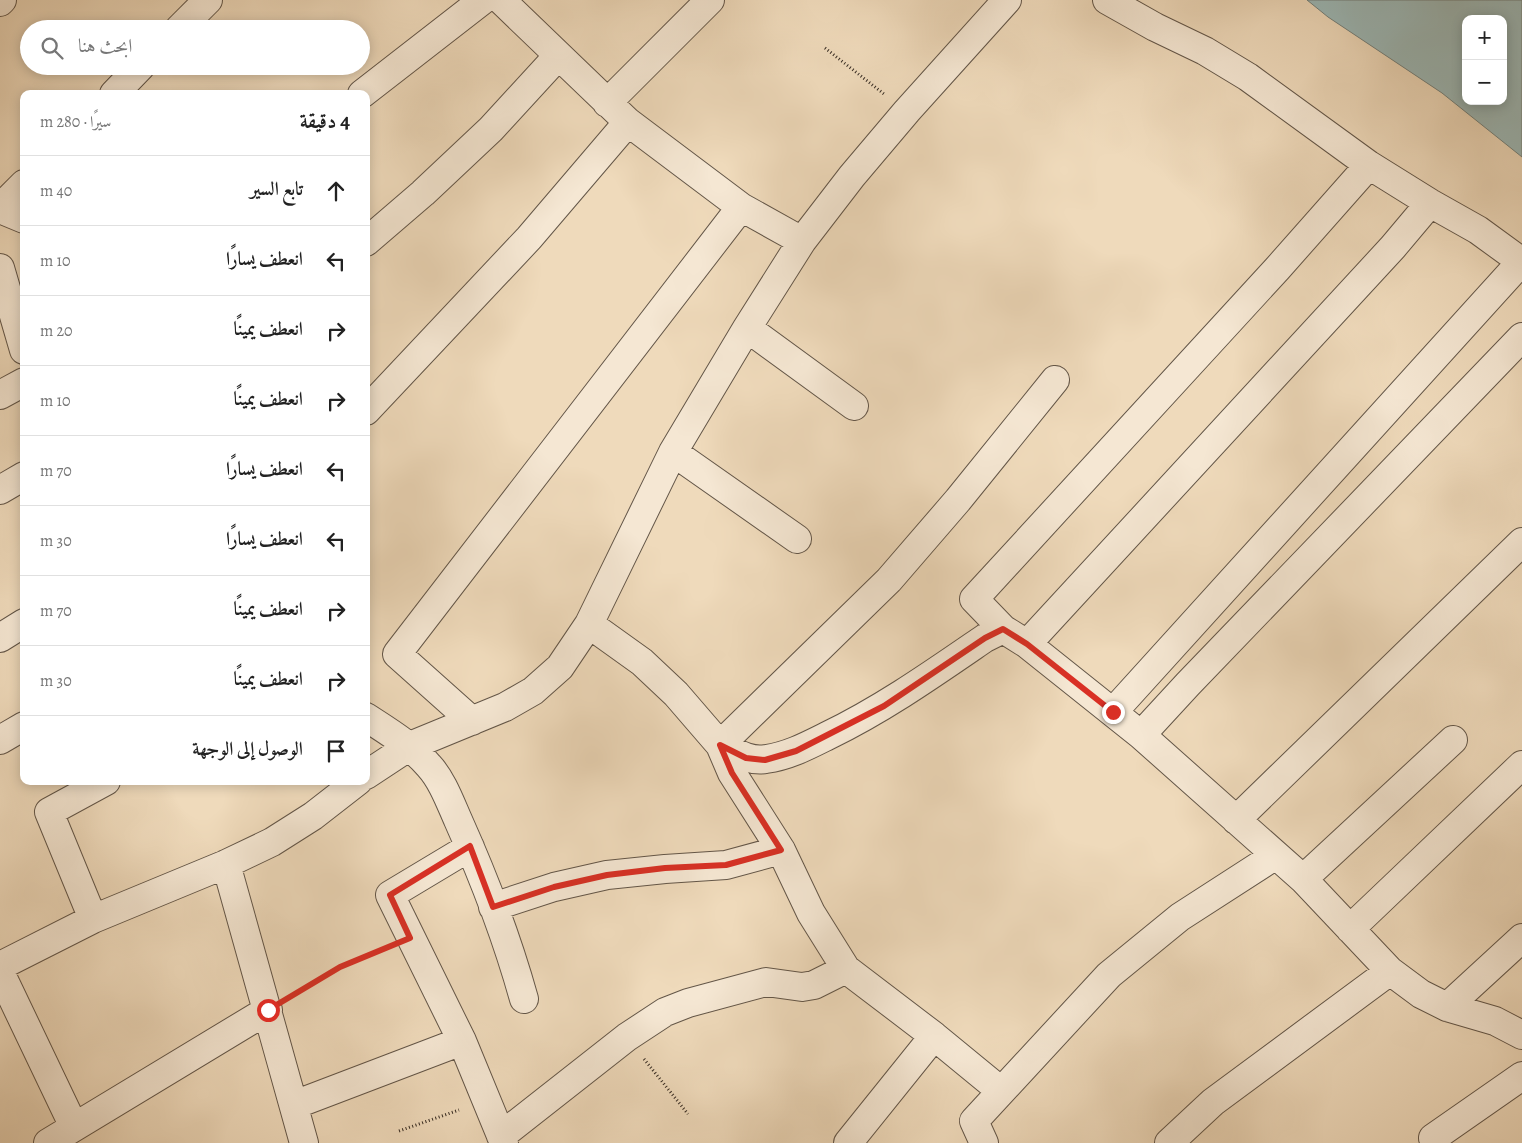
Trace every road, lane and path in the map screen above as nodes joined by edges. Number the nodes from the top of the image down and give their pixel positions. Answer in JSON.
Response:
{"nodes":[{"id":1,"x":208,"y":0,"type":"edge"},
{"id":2,"x":483,"y":0,"type":"edge"},
{"id":3,"x":501,"y":0,"type":"edge"},
{"id":4,"x":710,"y":0,"type":"edge"},
{"id":5,"x":1007,"y":0,"type":"edge"},
{"id":6,"x":1107,"y":0,"type":"edge"},
{"id":7,"x":188,"y":20,"type":"edge"},
{"id":8,"x":825,"y":48,"type":"dead end"},
{"id":9,"x":558,"y":56,"type":"junction"},
{"id":10,"x":132,"y":75,"type":"edge"},
{"id":11,"x":118,"y":90,"type":"edge"},
{"id":12,"x":367,"y":90,"type":"edge"},
{"id":13,"x":607,"y":102,"type":"junction"},
{"id":14,"x":907,"y":111,"type":"junction"},
{"id":15,"x":628,"y":122,"type":"junction"},
{"id":16,"x":1370,"y":165,"type":"junction"},
{"id":17,"x":20,"y":188,"type":"edge"},
{"id":18,"x":1430,"y":203,"type":"junction"},
{"id":19,"x":741,"y":207,"type":"junction"},
{"id":20,"x":0,"y":208,"type":"edge"},
{"id":21,"x":20,"y":217,"type":"edge"},
{"id":22,"x":370,"y":239,"type":"edge"},
{"id":23,"x":802,"y":241,"type":"junction"},
{"id":24,"x":1522,"y":262,"type":"edge"},
{"id":25,"x":0,"y":268,"type":"edge"},
{"id":26,"x":747,"y":328,"type":"junction"},
{"id":27,"x":20,"y":336,"type":"edge"},
{"id":28,"x":1522,"y":338,"type":"edge"},
{"id":29,"x":1055,"y":380,"type":"dead end"},
{"id":30,"x":20,"y":384,"type":"edge"},
{"id":31,"x":0,"y":395,"type":"edge"},
{"id":32,"x":854,"y":406,"type":"dead end"},
{"id":33,"x":370,"y":407,"type":"edge"},
{"id":34,"x":673,"y":452,"type":"junction"},
{"id":35,"x":20,"y":478,"type":"edge"},
{"id":36,"x":0,"y":490,"type":"edge"},
{"id":37,"x":797,"y":539,"type":"dead end"},
{"id":38,"x":1522,"y":542,"type":"edge"},
{"id":39,"x":589,"y":624,"type":"junction"},
{"id":40,"x":20,"y":626,"type":"edge"},
{"id":41,"x":1003,"y":629,"type":"junction"},
{"id":42,"x":0,"y":638,"type":"edge"},
{"id":43,"x":1027,"y":644,"type":"junction"},
{"id":44,"x":1113,"y":712,"type":"junction"},
{"id":45,"x":370,"y":720,"type":"edge"},
{"id":46,"x":472,"y":721,"type":"junction"},
{"id":47,"x":20,"y":728,"type":"edge"},
{"id":48,"x":1142,"y":735,"type":"junction"},
{"id":49,"x":0,"y":740,"type":"edge"},
{"id":50,"x":1453,"y":740,"type":"dead end"},
{"id":51,"x":720,"y":745,"type":"junction"},
{"id":52,"x":410,"y":746,"type":"junction"},
{"id":53,"x":1522,"y":765,"type":"edge"},
{"id":54,"x":370,"y":772,"type":"edge"},
{"id":55,"x":99,"y":785,"type":"edge"},
{"id":56,"x":353,"y":785,"type":"edge"},
{"id":57,"x":1236,"y":820,"type":"junction"},
{"id":58,"x":470,"y":846,"type":"junction"},
{"id":59,"x":781,"y":850,"type":"junction"},
{"id":60,"x":1276,"y":855,"type":"junction"},
{"id":61,"x":226,"y":864,"type":"junction"},
{"id":62,"x":1303,"y":879,"type":"junction"},
{"id":63,"x":493,"y":907,"type":"junction"},
{"id":64,"x":93,"y":919,"type":"junction"},
{"id":65,"x":1350,"y":929,"type":"junction"},
{"id":66,"x":410,"y":938,"type":"junction"},
{"id":67,"x":1522,"y":938,"type":"edge"},
{"id":68,"x":0,"y":966,"type":"edge"},
{"id":69,"x":846,"y":969,"type":"junction"},
{"id":70,"x":1390,"y":971,"type":"junction"},
{"id":71,"x":0,"y":972,"type":"edge"},
{"id":72,"x":524,"y":999,"type":"dead end"},
{"id":73,"x":1447,"y":1007,"type":"junction"},
{"id":74,"x":268,"y":1010,"type":"junction"},
{"id":75,"x":1522,"y":1035,"type":"edge"},
{"id":76,"x":934,"y":1036,"type":"junction"},
{"id":77,"x":627,"y":1037,"type":"junction"},
{"id":78,"x":462,"y":1041,"type":"junction"},
{"id":79,"x":1522,"y":1076,"type":"edge"},
{"id":80,"x":1001,"y":1091,"type":"junction"},
{"id":81,"x":486,"y":1100,"type":"junction"},
{"id":82,"x":294,"y":1104,"type":"junction"},
{"id":83,"x":688,"y":1114,"type":"dead end"},
{"id":84,"x":74,"y":1127,"type":"junction"},
{"id":85,"x":399,"y":1131,"type":"dead end"},
{"id":86,"x":1433,"y":1138,"type":"dead end"},
{"id":87,"x":503,"y":1139,"type":"edge"},
{"id":88,"x":302,"y":1142,"type":"edge"},
{"id":89,"x":48,"y":1143,"type":"edge"},
{"id":90,"x":848,"y":1143,"type":"edge"},
{"id":91,"x":984,"y":1143,"type":"edge"},
{"id":92,"x":1169,"y":1143,"type":"edge"}],
"edges":[{"from":1,"to":7,"type":"street"},
{"from":2,"to":12,"type":"street"},
{"from":3,"to":9,"type":"street"},
{"from":4,"to":13,"type":"street"},
{"from":5,"to":14,"type":"street"},
{"from":6,"to":16,"type":"street"},
{"from":8,"to":14,"type":"path"},
{"from":9,"to":13,"type":"street"},
{"from":9,"to":22,"type":"street"},
{"from":10,"to":11,"type":"street"},
{"from":13,"to":15,"type":"street"},
{"from":14,"to":23,"type":"street"},
{"from":15,"to":19,"type":"street"},
{"from":15,"to":33,"type":"street"},
{"from":16,"to":18,"type":"street"},
{"from":16,"to":41,"type":"street"},
{"from":17,"to":20,"type":"street"},
{"from":18,"to":24,"type":"street"},
{"from":18,"to":43,"type":"street"},
{"from":19,"to":23,"type":"street"},
{"from":19,"to":46,"type":"street"},
{"from":20,"to":21,"type":"street"},
{"from":23,"to":26,"type":"street"},
{"from":24,"to":44,"type":"street"},
{"from":25,"to":27,"type":"street"},
{"from":26,"to":32,"type":"street"},
{"from":26,"to":34,"type":"street"},
{"from":28,"to":48,"type":"street"},
{"from":29,"to":51,"type":"street"},
{"from":30,"to":31,"type":"street"},
{"from":34,"to":37,"type":"street"},
{"from":34,"to":39,"type":"street"},
{"from":35,"to":36,"type":"street"},
{"from":38,"to":57,"type":"street"},
{"from":39,"to":46,"type":"street"},
{"from":39,"to":51,"type":"street"},
{"from":40,"to":42,"type":"street"},
{"from":41,"to":43,"type":"street"},
{"from":41,"to":51,"type":"street"},
{"from":43,"to":44,"type":"street"},
{"from":44,"to":48,"type":"street"},
{"from":45,"to":52,"type":"street"},
{"from":46,"to":52,"type":"street"},
{"from":47,"to":49,"type":"street"},
{"from":48,"to":57,"type":"street"},
{"from":50,"to":62,"type":"street"},
{"from":51,"to":59,"type":"street"},
{"from":52,"to":54,"type":"street"},
{"from":52,"to":58,"type":"street"},
{"from":53,"to":65,"type":"street"},
{"from":55,"to":64,"type":"street"},
{"from":56,"to":61,"type":"street"},
{"from":57,"to":60,"type":"street"},
{"from":58,"to":63,"type":"street"},
{"from":58,"to":66,"type":"street"},
{"from":59,"to":63,"type":"street"},
{"from":59,"to":69,"type":"street"},
{"from":60,"to":62,"type":"street"},
{"from":60,"to":80,"type":"street"},
{"from":61,"to":64,"type":"street"},
{"from":61,"to":74,"type":"street"},
{"from":62,"to":65,"type":"street"},
{"from":63,"to":72,"type":"street"},
{"from":64,"to":68,"type":"street"},
{"from":65,"to":70,"type":"street"},
{"from":66,"to":74,"type":"path"},
{"from":66,"to":78,"type":"street"},
{"from":67,"to":73,"type":"street"},
{"from":69,"to":76,"type":"street"},
{"from":69,"to":77,"type":"street"},
{"from":70,"to":73,"type":"street"},
{"from":70,"to":92,"type":"street"},
{"from":71,"to":84,"type":"street"},
{"from":73,"to":75,"type":"street"},
{"from":74,"to":82,"type":"street"},
{"from":74,"to":84,"type":"street"},
{"from":76,"to":80,"type":"street"},
{"from":76,"to":90,"type":"street"},
{"from":77,"to":83,"type":"path"},
{"from":77,"to":87,"type":"street"},
{"from":78,"to":81,"type":"street"},
{"from":78,"to":82,"type":"street"},
{"from":79,"to":86,"type":"street"},
{"from":80,"to":91,"type":"street"},
{"from":81,"to":85,"type":"path"},
{"from":81,"to":87,"type":"street"},
{"from":82,"to":88,"type":"street"},
{"from":84,"to":89,"type":"street"}]}
